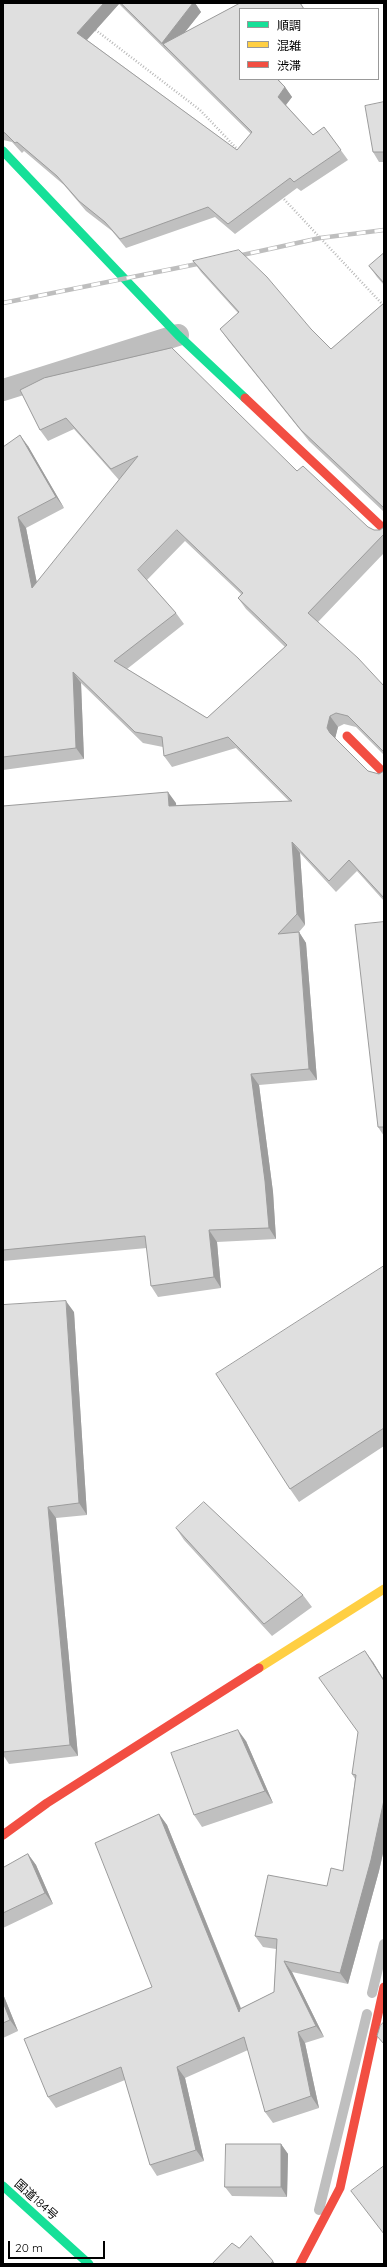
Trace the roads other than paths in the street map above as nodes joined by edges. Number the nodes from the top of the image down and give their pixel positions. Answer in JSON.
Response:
{"nodes":[{"id":1,"x":3,"y":151,"type":"edge"},
{"id":2,"x":178,"y":335,"type":"junction"},
{"id":3,"x":3,"y":390,"type":"edge"},
{"id":4,"x":384,"y":529,"type":"edge"},
{"id":5,"x":346,"y":736,"type":"dead end"},
{"id":6,"x":384,"y":773,"type":"edge"},
{"id":7,"x":384,"y":1589,"type":"edge"},
{"id":8,"x":3,"y":1835,"type":"edge"},
{"id":9,"x":384,"y":1987,"type":"edge"},
{"id":10,"x":3,"y":2186,"type":"edge"},
{"id":11,"x":89,"y":2264,"type":"edge"},
{"id":12,"x":300,"y":2264,"type":"edge"}],
"edges":[{"from":1,"to":2,"type":"main road"},
{"from":2,"to":3,"type":"street"},
{"from":2,"to":4,"type":"main road"},
{"from":5,"to":6,"type":"main road"},
{"from":7,"to":8,"type":"main road"},
{"from":9,"to":12,"type":"main road"},
{"from":10,"to":11,"type":"main road","name":"国道184号"}]}
